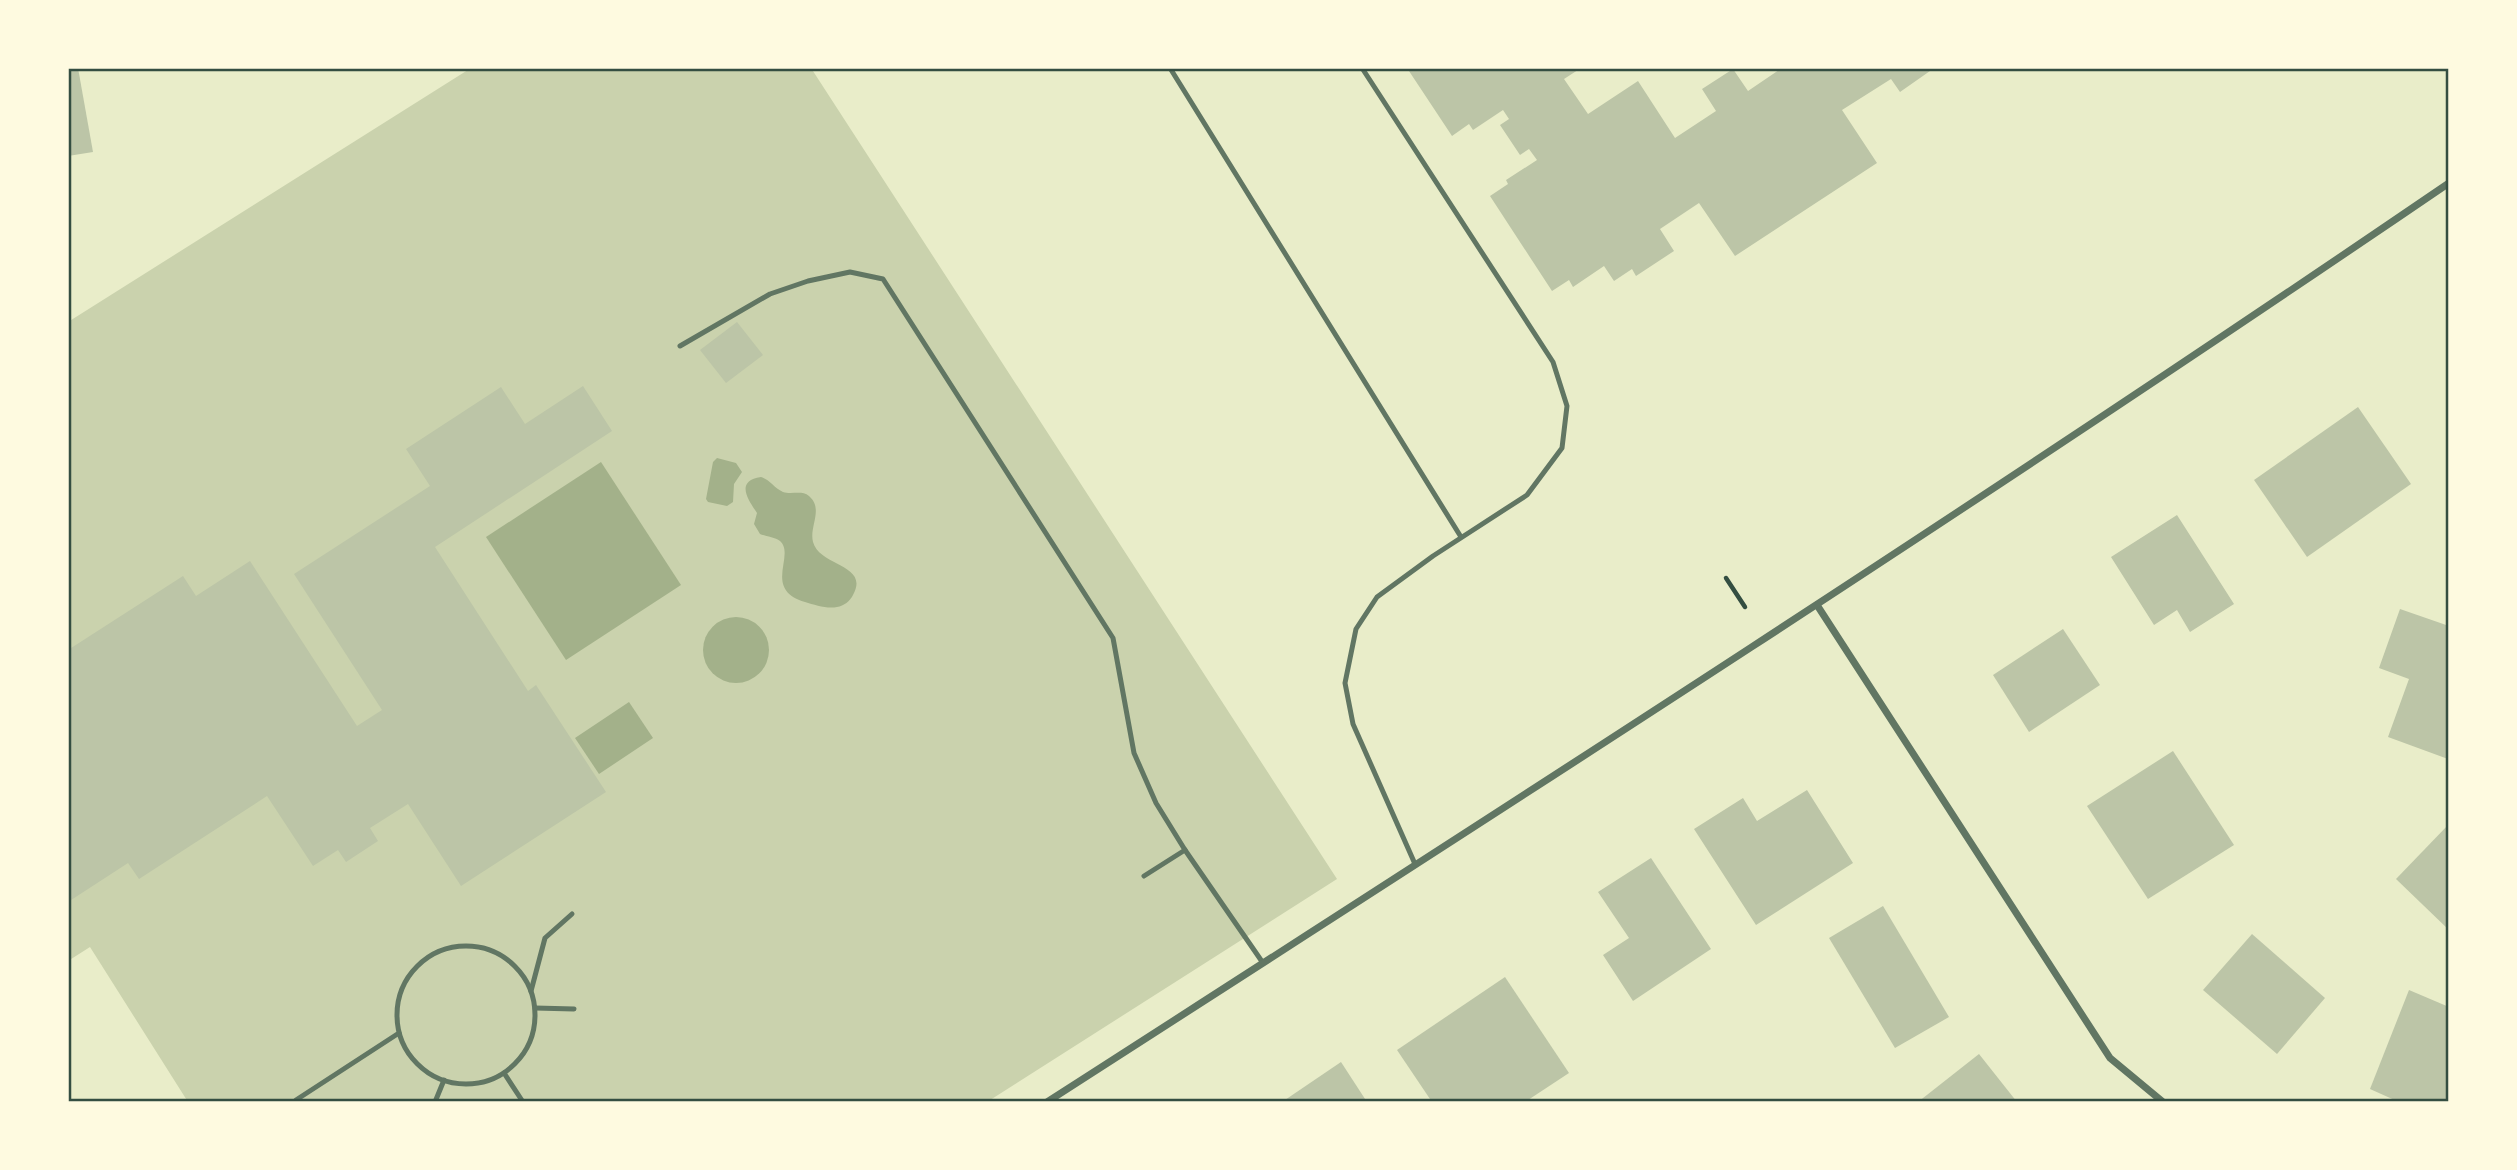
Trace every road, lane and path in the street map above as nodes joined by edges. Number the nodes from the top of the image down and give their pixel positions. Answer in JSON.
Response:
{"nodes":[{"id":1,"x":1170,"y":68,"type":"edge"},
{"id":2,"x":1362,"y":68,"type":"edge"},
{"id":3,"x":2449,"y":183,"type":"edge"},
{"id":4,"x":680,"y":346,"type":"dead end"},
{"id":5,"x":1461,"y":537,"type":"junction"},
{"id":6,"x":1726,"y":578,"type":"dead end"},
{"id":7,"x":1816,"y":605,"type":"junction"},
{"id":8,"x":1745,"y":607,"type":"dead end"},
{"id":9,"x":1185,"y":850,"type":"junction"},
{"id":10,"x":1415,"y":864,"type":"junction"},
{"id":11,"x":1144,"y":876,"type":"dead end"},
{"id":12,"x":572,"y":914,"type":"dead end"},
{"id":13,"x":1263,"y":963,"type":"junction"},
{"id":14,"x":531,"y":991,"type":"junction"},
{"id":15,"x":535,"y":1008,"type":"junction"},
{"id":16,"x":574,"y":1009,"type":"dead end"},
{"id":17,"x":399,"y":1033,"type":"junction"},
{"id":18,"x":504,"y":1073,"type":"junction"},
{"id":19,"x":444,"y":1080,"type":"junction"},
{"id":20,"x":296,"y":1100,"type":"dead end"},
{"id":21,"x":435,"y":1102,"type":"edge"},
{"id":22,"x":523,"y":1102,"type":"edge"},
{"id":23,"x":1047,"y":1102,"type":"edge"},
{"id":24,"x":2163,"y":1102,"type":"edge"}],
"edges":[{"from":1,"to":5,"type":"lane"},
{"from":2,"to":5,"type":"lane"},
{"from":3,"to":7,"type":"street"},
{"from":4,"to":9,"type":"lane"},
{"from":5,"to":10,"type":"lane"},
{"from":6,"to":8,"type":"path"},
{"from":7,"to":10,"type":"street"},
{"from":7,"to":24,"type":"street"},
{"from":9,"to":11,"type":"lane"},
{"from":9,"to":13,"type":"lane"},
{"from":10,"to":13,"type":"street"},
{"from":12,"to":14,"type":"lane"},
{"from":13,"to":23,"type":"street"},
{"from":14,"to":15,"type":"lane"},
{"from":14,"to":17,"type":"lane"},
{"from":15,"to":16,"type":"lane"},
{"from":15,"to":18,"type":"lane"},
{"from":17,"to":19,"type":"lane"},
{"from":17,"to":20,"type":"lane"},
{"from":18,"to":19,"type":"lane"},
{"from":18,"to":22,"type":"lane"},
{"from":19,"to":21,"type":"lane"}]}
